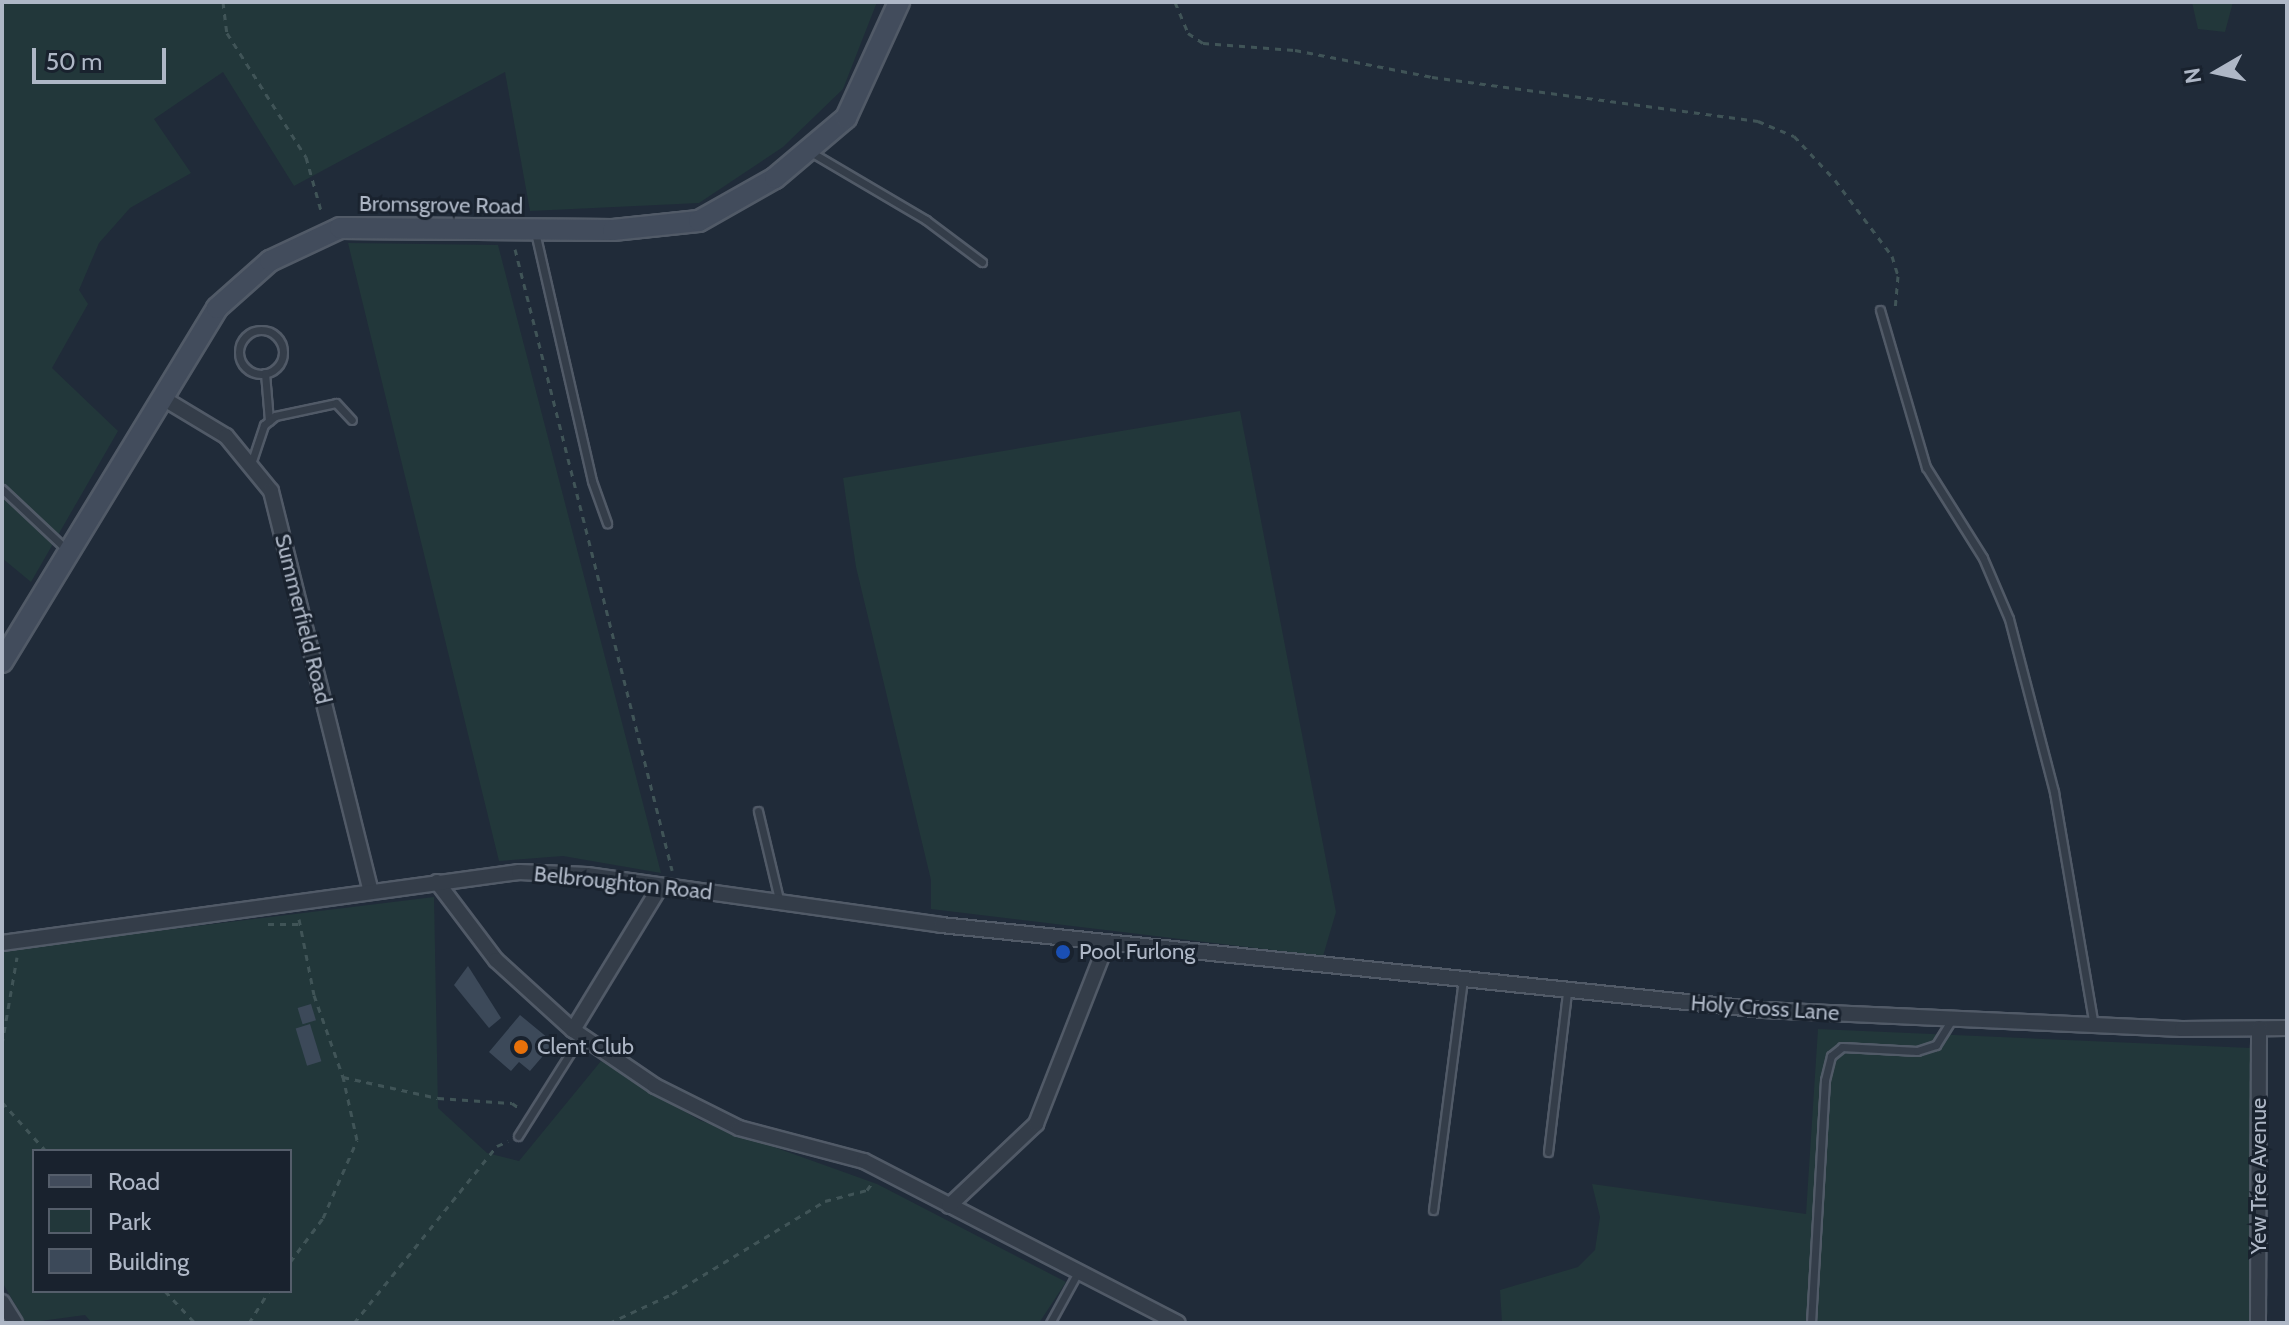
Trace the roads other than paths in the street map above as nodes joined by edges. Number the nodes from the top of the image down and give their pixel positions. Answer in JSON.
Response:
{"nodes":[{"id":1,"x":899,"y":2,"type":"edge"},
{"id":2,"x":807,"y":150,"type":"junction"},
{"id":3,"x":534,"y":230,"type":"junction"},
{"id":4,"x":982,"y":262,"type":"dead end"},
{"id":5,"x":1880,"y":310,"type":"dead end"},
{"id":6,"x":265,"y":373,"type":"junction"},
{"id":7,"x":161,"y":397,"type":"junction"},
{"id":8,"x":352,"y":420,"type":"dead end"},
{"id":9,"x":269,"y":421,"type":"junction"},
{"id":10,"x":250,"y":466,"type":"junction"},
{"id":11,"x":2,"y":489,"type":"edge"},
{"id":12,"x":607,"y":523,"type":"dead end"},
{"id":13,"x":70,"y":553,"type":"junction"},
{"id":14,"x":3,"y":658,"type":"edge"},
{"id":15,"x":758,"y":811,"type":"dead end"},
{"id":16,"x":437,"y":882,"type":"junction"},
{"id":17,"x":667,"y":888,"type":"junction"},
{"id":18,"x":370,"y":889,"type":"junction"},
{"id":19,"x":780,"y":903,"type":"junction"},
{"id":20,"x":2,"y":943,"type":"edge"},
{"id":21,"x":1107,"y":943,"type":"junction"},
{"id":22,"x":1245,"y":953,"type":"joint"},
{"id":23,"x":1463,"y":980,"type":"junction"},
{"id":24,"x":1567,"y":992,"type":"junction"},
{"id":25,"x":1952,"y":1019,"type":"junction"},
{"id":26,"x":2094,"y":1025,"type":"junction"},
{"id":27,"x":2259,"y":1028,"type":"junction"},
{"id":28,"x":2287,"y":1028,"type":"edge"},
{"id":29,"x":577,"y":1033,"type":"junction"},
{"id":30,"x":518,"y":1136,"type":"road end"},
{"id":31,"x":1548,"y":1152,"type":"dead end"},
{"id":32,"x":949,"y":1206,"type":"junction"},
{"id":33,"x":1433,"y":1210,"type":"dead end"},
{"id":34,"x":1078,"y":1272,"type":"junction"},
{"id":35,"x":2,"y":1302,"type":"edge"},
{"id":36,"x":15,"y":1323,"type":"edge"},
{"id":37,"x":1050,"y":1323,"type":"edge"},
{"id":38,"x":1178,"y":1323,"type":"edge"},
{"id":39,"x":1811,"y":1323,"type":"edge"},
{"id":40,"x":2258,"y":1323,"type":"edge"}],
"edges":[{"from":1,"to":2,"type":"street","name":"Bromsgrove Road"},
{"from":2,"to":3,"type":"street","name":"Bromsgrove Road"},
{"from":2,"to":4,"type":"lane"},
{"from":3,"to":7,"type":"street","name":"Bromsgrove Road"},
{"from":3,"to":12,"type":"lane"},
{"from":5,"to":26,"type":"lane"},
{"from":6,"to":6,"type":"lane"},
{"from":6,"to":9,"type":"lane"},
{"from":7,"to":10,"type":"street","name":"Summerfield Road"},
{"from":7,"to":13,"type":"street","name":"Bromsgrove Road"},
{"from":8,"to":9,"type":"lane"},
{"from":9,"to":10,"type":"lane"},
{"from":10,"to":18,"type":"street","name":"Summerfield Road"},
{"from":11,"to":13,"type":"lane"},
{"from":13,"to":14,"type":"street","name":"Bromsgrove Road"},
{"from":15,"to":19,"type":"lane"},
{"from":16,"to":17,"type":"street","name":"Belbroughton Road"},
{"from":16,"to":18,"type":"street","name":"Belbroughton Road"},
{"from":16,"to":29,"type":"street"},
{"from":17,"to":19,"type":"street","name":"Belbroughton Road"},
{"from":17,"to":29,"type":"street"},
{"from":18,"to":20,"type":"street","name":"Belbroughton Road"},
{"from":19,"to":21,"type":"street","name":"Belbroughton Road"},
{"from":21,"to":22,"type":"street","name":"Belbroughton Road"},
{"from":21,"to":32,"type":"street"},
{"from":22,"to":23,"type":"street","name":"Holy Cross Lane"},
{"from":23,"to":24,"type":"street","name":"Holy Cross Lane"},
{"from":23,"to":33,"type":"lane"},
{"from":24,"to":25,"type":"street","name":"Holy Cross Lane"},
{"from":24,"to":31,"type":"lane"},
{"from":25,"to":26,"type":"street","name":"Holy Cross Lane"},
{"from":25,"to":39,"type":"lane"},
{"from":26,"to":27,"type":"street","name":"Holy Cross Lane"},
{"from":27,"to":28,"type":"street","name":"Holy Cross Lane"},
{"from":27,"to":40,"type":"street","name":"Yew Tree Avenue"},
{"from":29,"to":30,"type":"lane"},
{"from":29,"to":32,"type":"street"},
{"from":32,"to":34,"type":"street"},
{"from":34,"to":37,"type":"lane"},
{"from":34,"to":38,"type":"street"},
{"from":35,"to":36,"type":"street"}]}
